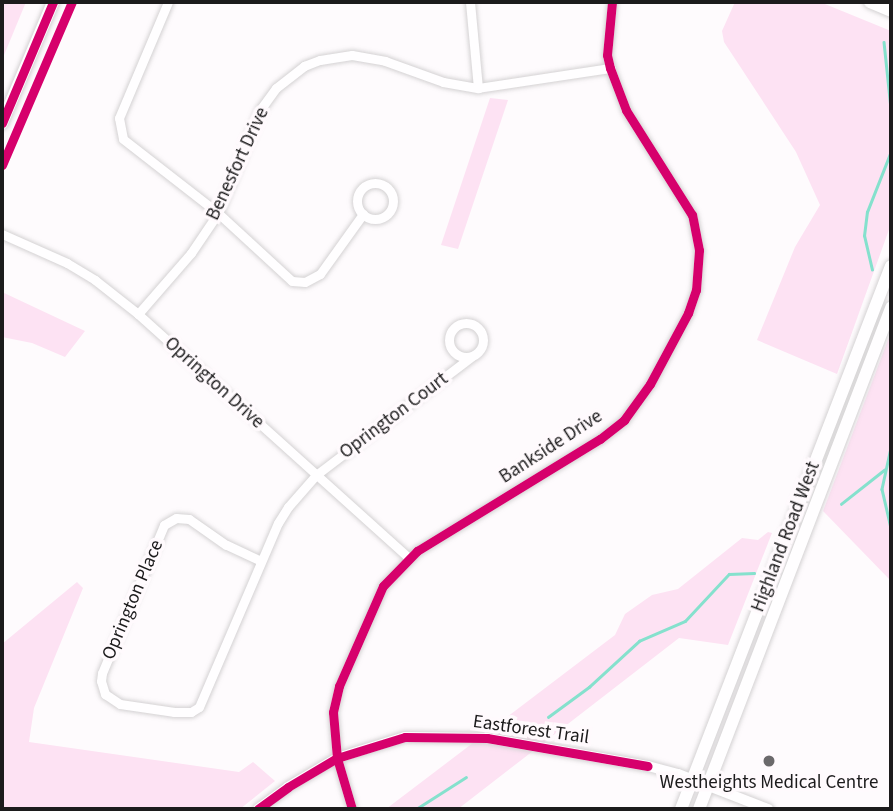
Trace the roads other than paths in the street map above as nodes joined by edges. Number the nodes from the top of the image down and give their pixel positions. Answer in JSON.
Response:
{"nodes":[{"id":1,"x":53,"y":2,"type":"edge"},
{"id":2,"x":168,"y":2,"type":"edge"},
{"id":3,"x":470,"y":2,"type":"edge"},
{"id":4,"x":612,"y":2,"type":"edge"},
{"id":5,"x":870,"y":2,"type":"edge"},
{"id":6,"x":891,"y":10,"type":"edge"},
{"id":7,"x":610,"y":68,"type":"junction"},
{"id":8,"x":478,"y":88,"type":"junction"},
{"id":9,"x":2,"y":123,"type":"edge"},
{"id":10,"x":218,"y":213,"type":"junction"},
{"id":11,"x":363,"y":214,"type":"junction"},
{"id":12,"x":2,"y":234,"type":"edge"},
{"id":13,"x":891,"y":266,"type":"edge"},
{"id":14,"x":891,"y":308,"type":"edge"},
{"id":15,"x":138,"y":314,"type":"junction"},
{"id":16,"x":471,"y":356,"type":"junction"},
{"id":17,"x":316,"y":475,"type":"junction"},
{"id":18,"x":409,"y":558,"type":"junction"},
{"id":19,"x":261,"y":561,"type":"junction"},
{"id":20,"x":337,"y":758,"type":"junction"},
{"id":21,"x":693,"y":780,"type":"junction"},
{"id":22,"x":708,"y":786,"type":"junction"},
{"id":23,"x":258,"y":809,"type":"edge"},
{"id":24,"x":352,"y":809,"type":"edge"},
{"id":25,"x":681,"y":809,"type":"edge"},
{"id":26,"x":699,"y":809,"type":"edge"},
{"id":27,"x":768,"y":809,"type":"edge"}],
"edges":[{"from":1,"to":9,"type":"main road"},
{"from":2,"to":10,"type":"street"},
{"from":3,"to":8,"type":"street"},
{"from":4,"to":7,"type":"street","name":"Bankside Drive"},
{"from":5,"to":6,"type":"main road"},
{"from":7,"to":8,"type":"street","name":"Benesfort Drive"},
{"from":7,"to":18,"type":"street","name":"Bankside Drive"},
{"from":8,"to":10,"type":"street","name":"Benesfort Drive"},
{"from":10,"to":11,"type":"street"},
{"from":10,"to":15,"type":"street","name":"Benesfort Drive"},
{"from":11,"to":11,"type":"street"},
{"from":12,"to":15,"type":"street","name":"Oprington Drive"},
{"from":13,"to":21,"type":"main road","name":"Highland Road West"},
{"from":14,"to":22,"type":"main road","name":"Highland Road West"},
{"from":15,"to":17,"type":"street","name":"Oprington Drive"},
{"from":16,"to":16,"type":"street","name":"Oprington Court"},
{"from":16,"to":17,"type":"street","name":"Oprington Court"},
{"from":17,"to":18,"type":"street","name":"Oprington Drive"},
{"from":17,"to":19,"type":"street","name":"Oprington Place"},
{"from":18,"to":20,"type":"street","name":"Bankside Drive"},
{"from":19,"to":19,"type":"street","name":"Oprington Place"},
{"from":20,"to":21,"type":"street","name":"Eastforest Trail"},
{"from":20,"to":23,"type":"street","name":"Eastforest Trail"},
{"from":20,"to":24,"type":"street","name":"Bankside Drive"},
{"from":21,"to":22,"type":"street","name":"Eastforest Trail"},
{"from":21,"to":25,"type":"main road","name":"Highland Road West"},
{"from":22,"to":26,"type":"main road","name":"Highland Road West"},
{"from":22,"to":27,"type":"street","name":"Eastforest Trail"}]}
